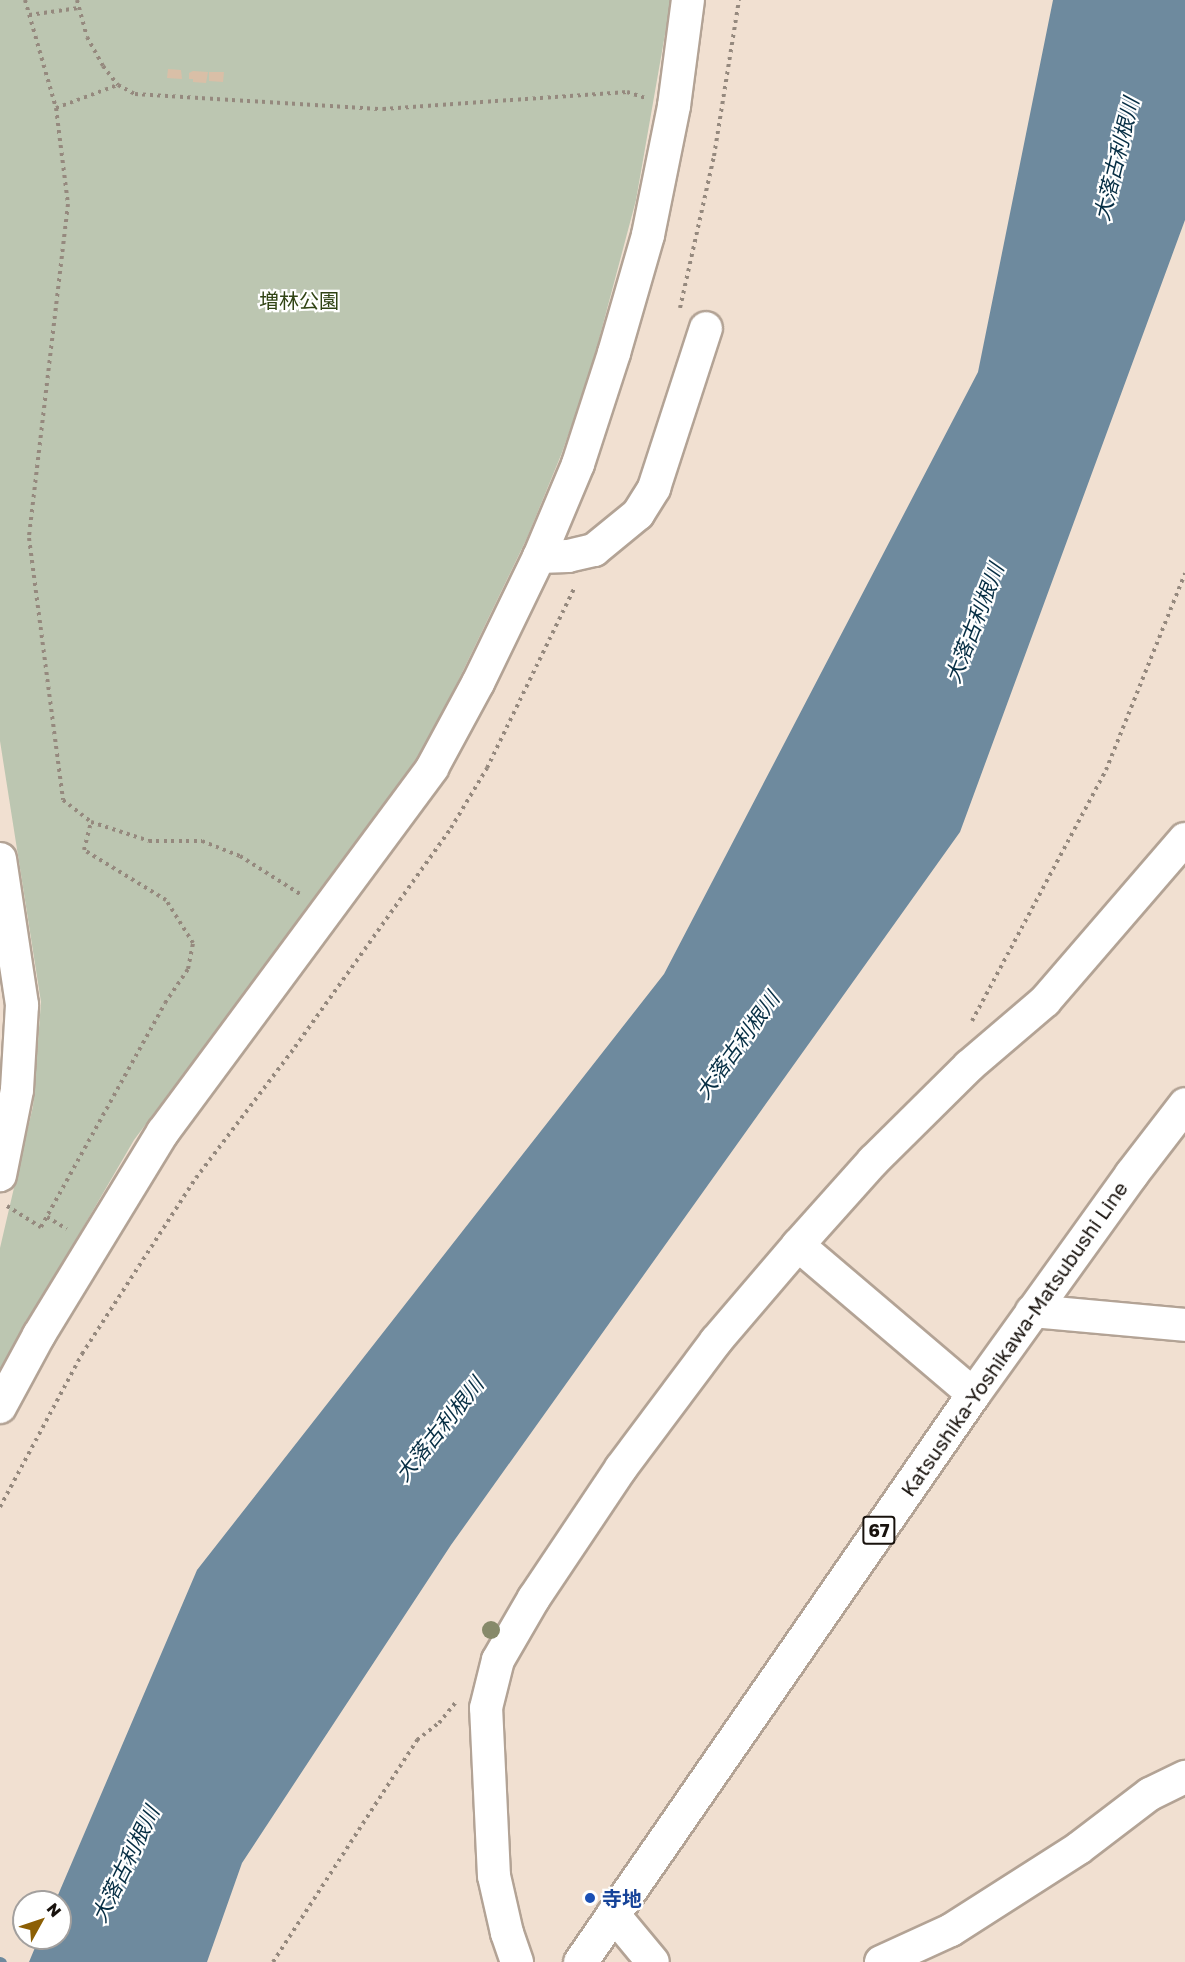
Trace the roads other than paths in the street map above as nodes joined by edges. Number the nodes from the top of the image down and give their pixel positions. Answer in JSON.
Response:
{"nodes":[{"id":1,"x":688,"y":0,"type":"edge"},
{"id":2,"x":706,"y":328,"type":"dead end"},
{"id":3,"x":539,"y":557,"type":"junction"},
{"id":4,"x":1185,"y":838,"type":"edge"},
{"id":5,"x":0,"y":860,"type":"edge"},
{"id":6,"x":1185,"y":1104,"type":"edge"},
{"id":7,"x":0,"y":1175,"type":"edge"},
{"id":8,"x":798,"y":1245,"type":"junction"},
{"id":9,"x":1032,"y":1311,"type":"junction"},
{"id":10,"x":1185,"y":1325,"type":"edge"},
{"id":11,"x":972,"y":1394,"type":"junction"},
{"id":12,"x":0,"y":1407,"type":"edge"},
{"id":13,"x":1185,"y":1777,"type":"edge"},
{"id":14,"x":613,"y":1914,"type":"junction"},
{"id":15,"x":517,"y":1962,"type":"edge"},
{"id":16,"x":580,"y":1962,"type":"edge"},
{"id":17,"x":653,"y":1962,"type":"edge"},
{"id":18,"x":881,"y":1962,"type":"edge"}],
"edges":[{"from":1,"to":3,"type":"street"},
{"from":2,"to":3,"type":"street"},
{"from":3,"to":12,"type":"street"},
{"from":4,"to":8,"type":"street"},
{"from":5,"to":7,"type":"street"},
{"from":6,"to":9,"type":"main road","name":"Katsushika-Yoshikawa-Matsubushi Line","number":"67"},
{"from":8,"to":11,"type":"street"},
{"from":8,"to":15,"type":"street"},
{"from":9,"to":10,"type":"street"},
{"from":9,"to":11,"type":"main road","name":"Katsushika-Yoshikawa-Matsubushi Line","number":"67"},
{"from":11,"to":14,"type":"main road","name":"Katsushika-Yoshikawa-Matsubushi Line","number":"67"},
{"from":13,"to":18,"type":"street"},
{"from":14,"to":16,"type":"main road","name":"Katsushika-Yoshikawa-Matsubushi Line","number":"67"},
{"from":14,"to":17,"type":"street"}]}
